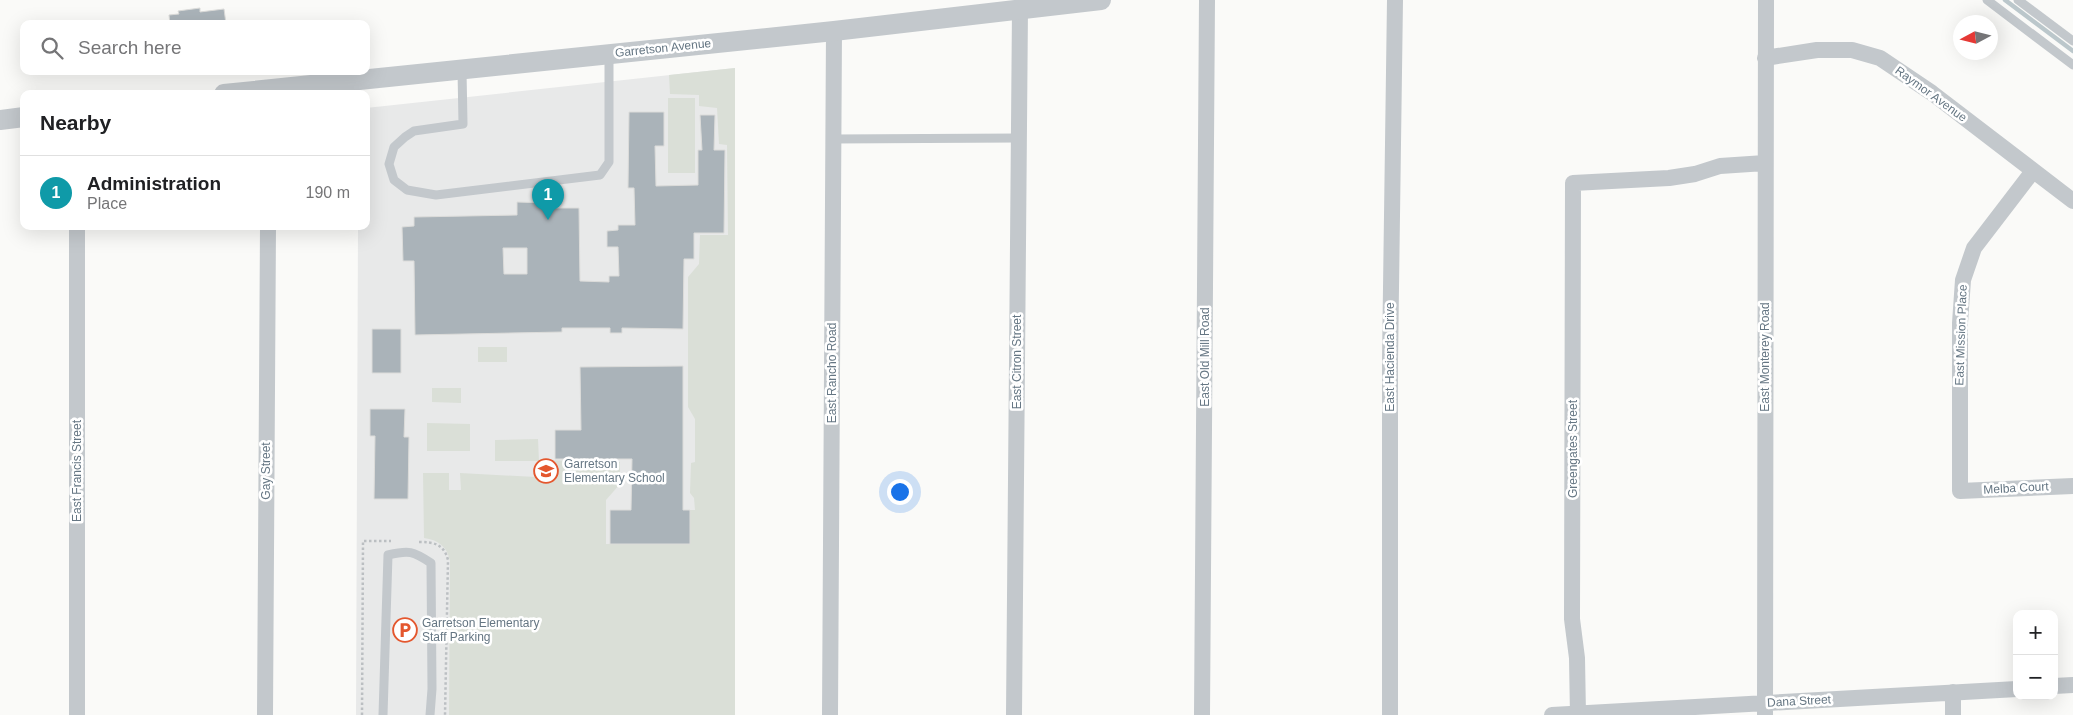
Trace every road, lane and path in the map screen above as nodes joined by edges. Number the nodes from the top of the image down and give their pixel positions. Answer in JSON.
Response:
{"nodes":[{"id":1,"x":1101,"y":0,"type":"edge"},
{"id":2,"x":1207,"y":0,"type":"edge"},
{"id":3,"x":1395,"y":0,"type":"edge"},
{"id":4,"x":1766,"y":0,"type":"edge"},
{"id":5,"x":1987,"y":0,"type":"edge"},
{"id":6,"x":2018,"y":0,"type":"edge"},
{"id":7,"x":1020,"y":8,"type":"junction"},
{"id":8,"x":834,"y":31,"type":"junction"},
{"id":9,"x":2073,"y":41,"type":"edge"},
{"id":10,"x":609,"y":54,"type":"junction"},
{"id":11,"x":1765,"y":58,"type":"junction"},
{"id":12,"x":2073,"y":65,"type":"edge"},
{"id":13,"x":462,"y":70,"type":"junction"},
{"id":14,"x":277,"y":90,"type":"edge"},
{"id":15,"x":20,"y":118,"type":"edge"},
{"id":16,"x":0,"y":120,"type":"edge"},
{"id":17,"x":1019,"y":138,"type":"junction"},
{"id":18,"x":834,"y":139,"type":"junction"},
{"id":19,"x":1765,"y":163,"type":"junction"},
{"id":20,"x":2033,"y":170,"type":"junction"},
{"id":21,"x":2073,"y":202,"type":"edge"},
{"id":22,"x":77,"y":230,"type":"edge"},
{"id":23,"x":268,"y":230,"type":"edge"},
{"id":24,"x":2073,"y":486,"type":"edge"},
{"id":25,"x":1960,"y":491,"type":"joint"},
{"id":26,"x":392,"y":541,"type":"dead end"},
{"id":27,"x":412,"y":541,"type":"dead end"},
{"id":28,"x":2073,"y":685,"type":"edge"},
{"id":29,"x":2058,"y":686,"type":"edge"},
{"id":30,"x":2013,"y":688,"type":"edge"},
{"id":31,"x":1953,"y":692,"type":"junction"},
{"id":32,"x":1765,"y":709,"type":"edge"},
{"id":33,"x":1578,"y":714,"type":"edge"},
{"id":34,"x":76,"y":715,"type":"edge"},
{"id":35,"x":265,"y":715,"type":"edge"},
{"id":36,"x":362,"y":715,"type":"edge"},
{"id":37,"x":383,"y":715,"type":"edge"},
{"id":38,"x":430,"y":715,"type":"edge"},
{"id":39,"x":445,"y":715,"type":"edge"},
{"id":40,"x":830,"y":715,"type":"edge"},
{"id":41,"x":1014,"y":715,"type":"edge"},
{"id":42,"x":1202,"y":715,"type":"edge"},
{"id":43,"x":1390,"y":715,"type":"edge"},
{"id":44,"x":1552,"y":715,"type":"edge"},
{"id":45,"x":1953,"y":715,"type":"edge"}],
"edges":[{"from":1,"to":7,"type":"street","name":"Garretson Avenue"},
{"from":2,"to":42,"type":"street","name":"East Old Mill Road"},
{"from":3,"to":43,"type":"street","name":"East Hacienda Drive"},
{"from":4,"to":11,"type":"street","name":"East Monterey Road"},
{"from":5,"to":12,"type":"lane"},
{"from":6,"to":9,"type":"lane"},
{"from":7,"to":8,"type":"street","name":"Garretson Avenue"},
{"from":7,"to":17,"type":"street","name":"East Citron Street"},
{"from":8,"to":10,"type":"street","name":"Garretson Avenue"},
{"from":8,"to":18,"type":"street","name":"East Rancho Road"},
{"from":10,"to":13,"type":"street","name":"Garretson Avenue"},
{"from":10,"to":13,"type":"lane"},
{"from":11,"to":19,"type":"street","name":"East Monterey Road"},
{"from":11,"to":20,"type":"street","name":"Raymor Avenue"},
{"from":13,"to":14,"type":"street","name":"Garretson Avenue"},
{"from":15,"to":16,"type":"street"},
{"from":17,"to":18,"type":"lane"},
{"from":17,"to":41,"type":"street","name":"East Citron Street"},
{"from":18,"to":40,"type":"street","name":"East Rancho Road"},
{"from":19,"to":32,"type":"street","name":"East Monterey Road"},
{"from":19,"to":33,"type":"street","name":"Greengates Street"},
{"from":20,"to":21,"type":"street","name":"Raymor Avenue"},
{"from":20,"to":25,"type":"street","name":"East Mission Place"},
{"from":22,"to":34,"type":"street","name":"East Francis Street"},
{"from":23,"to":35,"type":"street","name":"Gay Street"},
{"from":24,"to":25,"type":"street","name":"Melba Court"},
{"from":26,"to":36,"type":"path"},
{"from":27,"to":39,"type":"path"},
{"from":28,"to":29,"type":"street"},
{"from":30,"to":31,"type":"street","name":"Dana Street"},
{"from":31,"to":32,"type":"street","name":"Dana Street"},
{"from":31,"to":45,"type":"street"},
{"from":32,"to":33,"type":"street","name":"Dana Street"},
{"from":33,"to":44,"type":"street","name":"Dana Street"},
{"from":37,"to":38,"type":"lane"}]}
